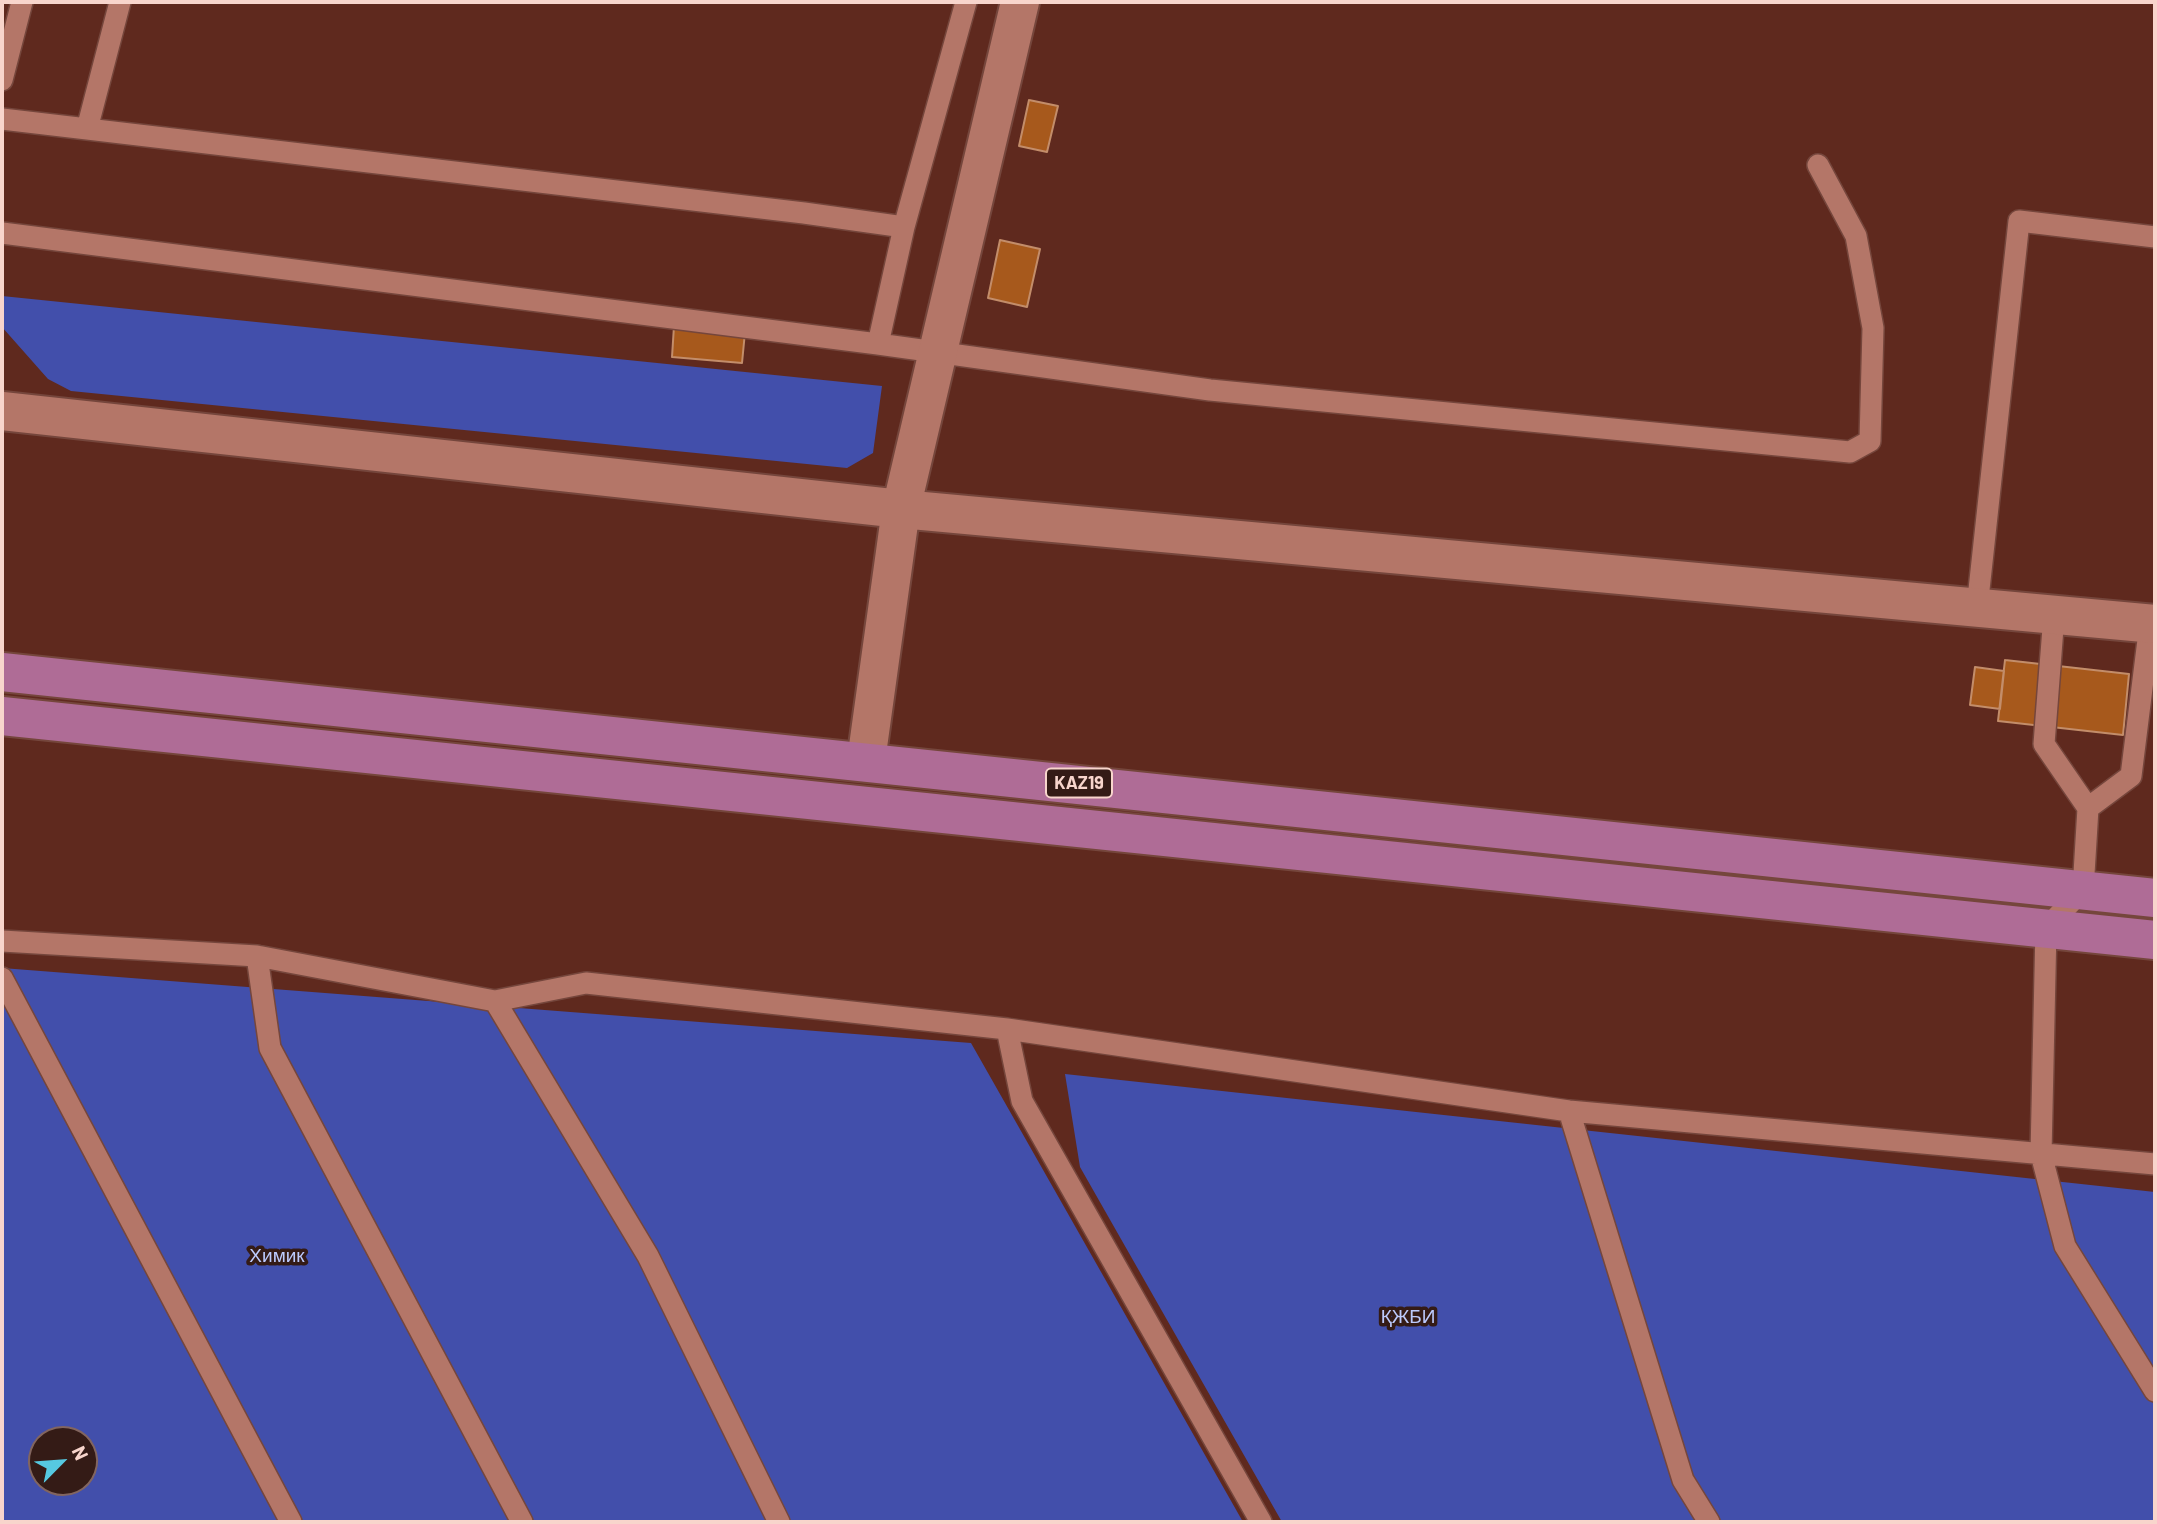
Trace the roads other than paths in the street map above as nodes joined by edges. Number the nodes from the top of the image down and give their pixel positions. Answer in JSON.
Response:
{"nodes":[{"id":1,"x":22,"y":2,"type":"edge"},
{"id":2,"x":120,"y":2,"type":"edge"},
{"id":3,"x":966,"y":2,"type":"edge"},
{"id":4,"x":1020,"y":2,"type":"edge"},
{"id":5,"x":2,"y":80,"type":"edge"},
{"id":6,"x":2,"y":119,"type":"edge"},
{"id":7,"x":86,"y":129,"type":"junction"},
{"id":8,"x":1818,"y":165,"type":"dead end"},
{"id":9,"x":904,"y":227,"type":"junction"},
{"id":10,"x":2,"y":233,"type":"edge"},
{"id":11,"x":2155,"y":237,"type":"edge"},
{"id":12,"x":878,"y":344,"type":"junction"},
{"id":13,"x":936,"y":354,"type":"junction"},
{"id":14,"x":2,"y":411,"type":"edge"},
{"id":15,"x":901,"y":509,"type":"junction"},
{"id":16,"x":1977,"y":608,"type":"junction"},
{"id":17,"x":2054,"y":615,"type":"junction"},
{"id":18,"x":2153,"y":624,"type":"edge"},
{"id":19,"x":2,"y":672,"type":"edge"},
{"id":20,"x":2,"y":716,"type":"edge"},
{"id":21,"x":866,"y":761,"type":"junction"},
{"id":22,"x":2088,"y":808,"type":"junction"},
{"id":23,"x":2083,"y":890,"type":"junction"},
{"id":24,"x":2155,"y":898,"type":"edge"},
{"id":25,"x":2046,"y":928,"type":"junction"},
{"id":26,"x":2155,"y":940,"type":"edge"},
{"id":27,"x":2,"y":941,"type":"edge"},
{"id":28,"x":257,"y":957,"type":"junction"},
{"id":29,"x":2,"y":978,"type":"edge"},
{"id":30,"x":495,"y":1001,"type":"junction"},
{"id":31,"x":1007,"y":1029,"type":"junction"},
{"id":32,"x":1569,"y":1111,"type":"junction"},
{"id":33,"x":2040,"y":1154,"type":"junction"},
{"id":34,"x":2155,"y":1164,"type":"edge"},
{"id":35,"x":2155,"y":1391,"type":"edge"},
{"id":36,"x":291,"y":1522,"type":"edge"},
{"id":37,"x":522,"y":1522,"type":"edge"},
{"id":38,"x":779,"y":1522,"type":"edge"},
{"id":39,"x":1261,"y":1522,"type":"edge"},
{"id":40,"x":1709,"y":1522,"type":"edge"}],
"edges":[{"from":1,"to":5,"type":"lane"},
{"from":2,"to":7,"type":"lane"},
{"from":3,"to":9,"type":"lane"},
{"from":4,"to":13,"type":"street"},
{"from":6,"to":7,"type":"lane"},
{"from":7,"to":9,"type":"lane"},
{"from":8,"to":13,"type":"lane"},
{"from":9,"to":12,"type":"lane"},
{"from":10,"to":12,"type":"lane"},
{"from":11,"to":16,"type":"lane"},
{"from":12,"to":13,"type":"lane"},
{"from":13,"to":15,"type":"street"},
{"from":14,"to":15,"type":"street"},
{"from":15,"to":16,"type":"street"},
{"from":15,"to":21,"type":"street"},
{"from":16,"to":17,"type":"street"},
{"from":17,"to":18,"type":"street"},
{"from":17,"to":22,"type":"lane"},
{"from":18,"to":22,"type":"lane"},
{"from":19,"to":21,"type":"highway","number":"KAZ19"},
{"from":20,"to":25,"type":"highway","number":"KAZ19"},
{"from":21,"to":23,"type":"highway","number":"KAZ19"},
{"from":22,"to":23,"type":"lane"},
{"from":23,"to":24,"type":"highway","number":"KAZ19"},
{"from":23,"to":25,"type":"lane"},
{"from":25,"to":26,"type":"highway","number":"KAZ19"},
{"from":25,"to":33,"type":"lane"},
{"from":27,"to":28,"type":"lane"},
{"from":28,"to":30,"type":"lane"},
{"from":28,"to":37,"type":"lane"},
{"from":29,"to":36,"type":"lane"},
{"from":30,"to":31,"type":"lane"},
{"from":30,"to":38,"type":"lane"},
{"from":31,"to":32,"type":"lane"},
{"from":31,"to":39,"type":"lane"},
{"from":32,"to":33,"type":"lane"},
{"from":32,"to":40,"type":"lane"},
{"from":33,"to":34,"type":"lane"},
{"from":33,"to":35,"type":"lane"}]}
